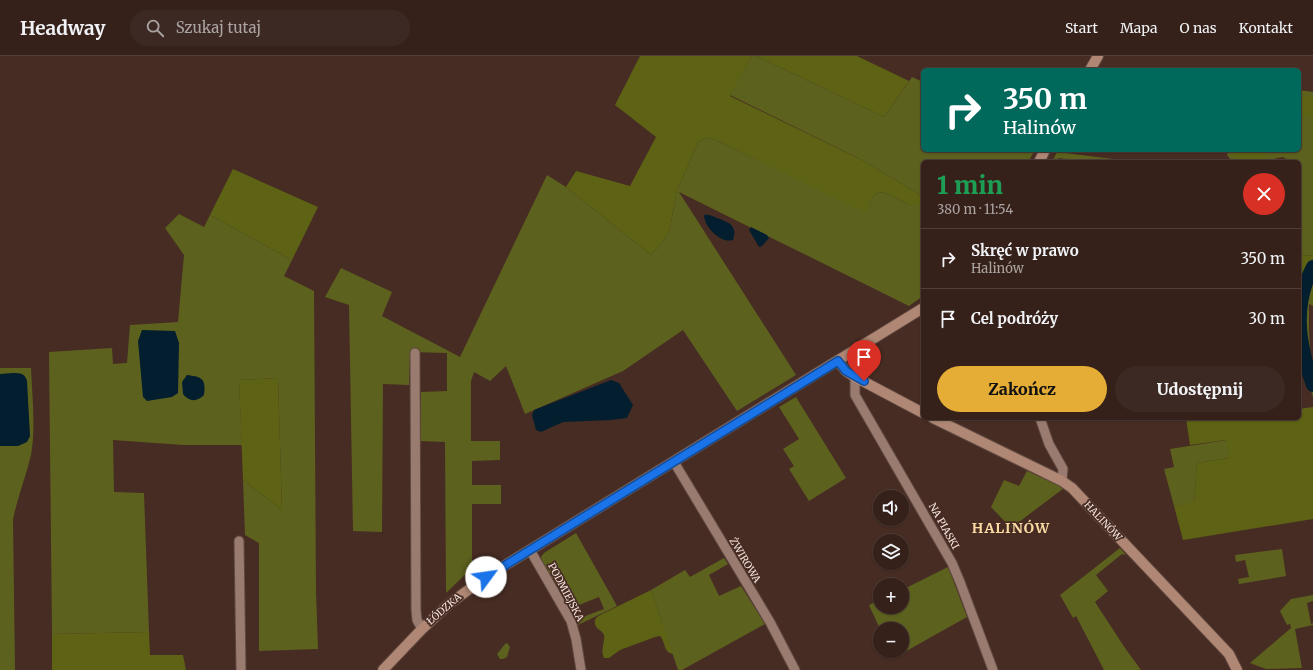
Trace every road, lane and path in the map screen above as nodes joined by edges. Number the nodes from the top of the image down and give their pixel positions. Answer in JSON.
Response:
{"nodes":[{"id":1,"x":1098,"y":56,"type":"edge"},
{"id":2,"x":1091,"y":68,"type":"edge"},
{"id":3,"x":921,"y":309,"type":"edge"},
{"id":4,"x":415,"y":353,"type":"dead end"},
{"id":5,"x":838,"y":361,"type":"junction"},
{"id":6,"x":859,"y":379,"type":"junction"},
{"id":7,"x":921,"y":411,"type":"edge"},
{"id":8,"x":937,"y":420,"type":"edge"},
{"id":9,"x":1041,"y":420,"type":"edge"},
{"id":10,"x":674,"y":462,"type":"junction"},
{"id":11,"x":1062,"y":481,"type":"junction"},
{"id":12,"x":239,"y":541,"type":"dead end"},
{"id":13,"x":530,"y":550,"type":"junction"},
{"id":14,"x":422,"y":629,"type":"junction"},
{"id":15,"x":1235,"y":669,"type":"edge"},
{"id":16,"x":241,"y":670,"type":"edge"},
{"id":17,"x":383,"y":670,"type":"edge"},
{"id":18,"x":581,"y":670,"type":"edge"},
{"id":19,"x":795,"y":670,"type":"edge"},
{"id":20,"x":993,"y":670,"type":"edge"}],
"edges":[{"from":1,"to":2,"type":"main road"},
{"from":3,"to":5,"type":"main road","name":"ŁÓDZKA"},
{"from":4,"to":14,"type":"street"},
{"from":5,"to":6,"type":"main road"},
{"from":5,"to":10,"type":"main road","name":"ŁÓDZKA"},
{"from":6,"to":7,"type":"main road"},
{"from":6,"to":20,"type":"street","name":"NA PIASKI"},
{"from":8,"to":11,"type":"main road","name":"HALINÓW"},
{"from":9,"to":11,"type":"street"},
{"from":10,"to":13,"type":"main road","name":"ŁÓDZKA"},
{"from":10,"to":19,"type":"street","name":"ŻWIROWA"},
{"from":11,"to":15,"type":"main road","name":"HALINÓW"},
{"from":12,"to":16,"type":"street"},
{"from":13,"to":14,"type":"main road","name":"ŁÓDZKA"},
{"from":13,"to":18,"type":"street","name":"PODMIEJSKA"},
{"from":14,"to":17,"type":"main road","name":"ŁÓDZKA"}]}
